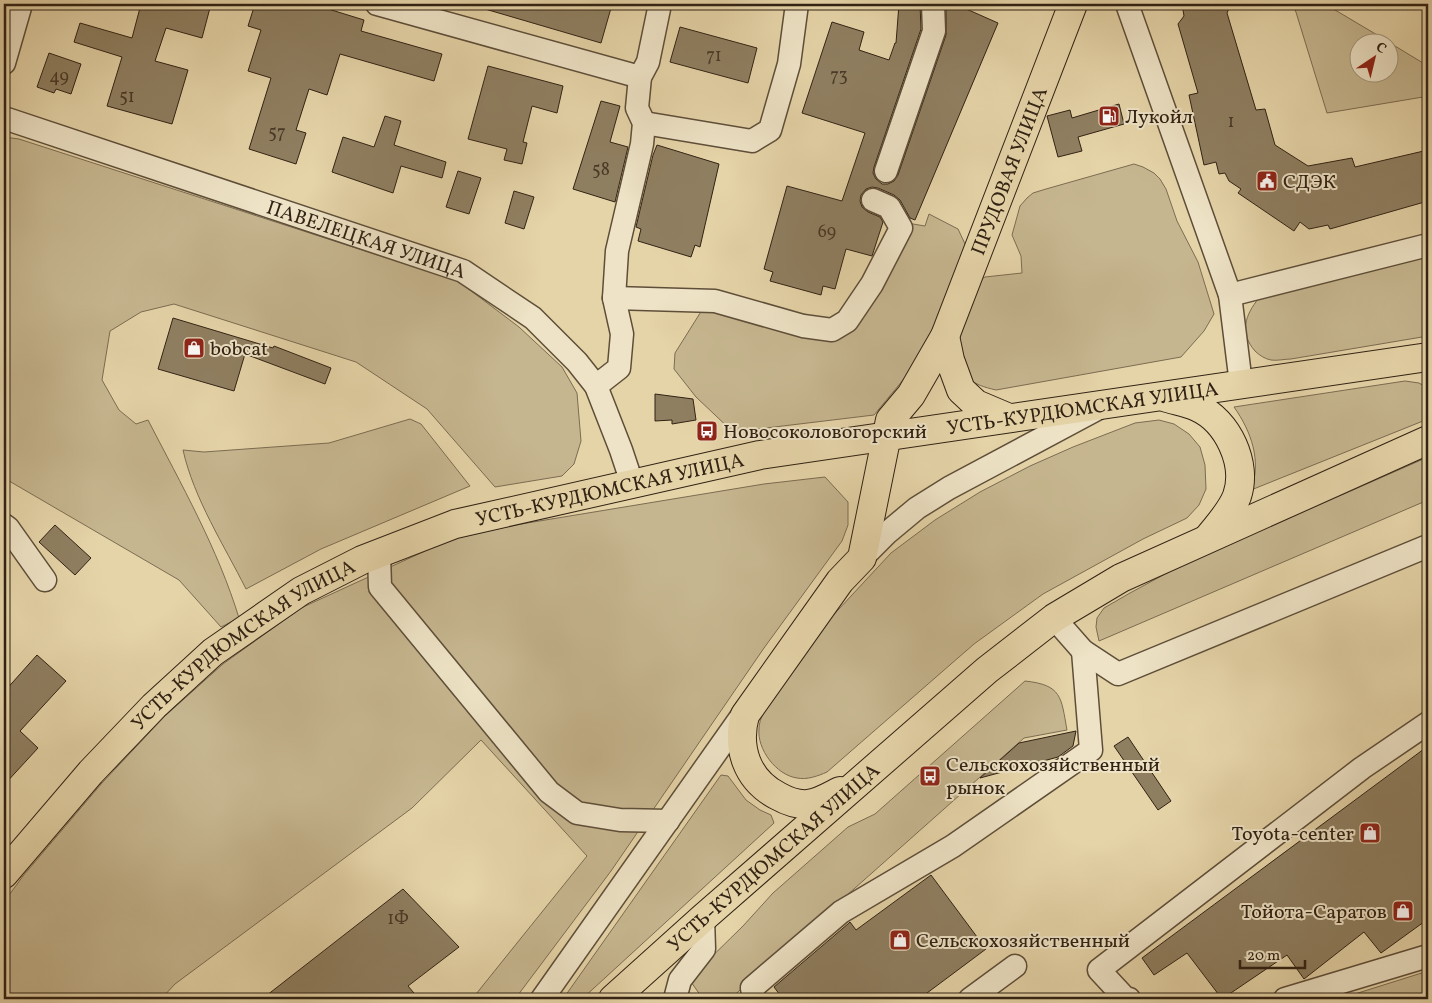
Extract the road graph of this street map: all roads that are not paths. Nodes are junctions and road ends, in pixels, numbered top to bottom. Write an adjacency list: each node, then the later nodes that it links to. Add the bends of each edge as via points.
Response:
1 (21, 4): 8 (street)
2 (376, 4): 9 (street)
3 (660, 4): 9 (street, via 648,62)
4 (797, 4): 11 (street, via 790,64 770,130 752,141)
5 (933, 4): 12 (street, via 934,31)
6 (1073, 4): 17 (main road, ПРУДОВАЯ УЛИЦА)
7 (1127, 4): 15 (street)
8 (4, 63)
9 (640, 77): 11 (street, via 637,108)
10 (4, 118): 20 (street, ПАВЕЛЕЦКАЯ УЛИЦА, via 463,271 533,318)
11 (644, 123): 16 (street, via 617,251)
12 (886, 171)
13 (873, 200): 16 (street, via 889,207 901,228 872,284 847,321 832,330 803,326 715,301)
14 (1428, 245): 15 (street)
15 (1230, 295): 19 (street)
16 (614, 298): 20 (street, via 622,334 618,368)
17 (944, 336): 23 (main road, via 961,390 976,404); 24 (main road, ПРУДОВАЯ УЛИЦА, via 911,394 890,420)
18 (1428, 357): 19 (main road, УСТЬ-КУРДЮМСКАЯ УЛИЦА)
19 (1241, 384): 21 (main road, УСТЬ-КУРДЮМСКАЯ УЛИЦА)
20 (596, 386): 26 (street, ПАВЕЛЕЦКАЯ УЛИЦА)
21 (1160, 396): 22 (main road, УСТЬ-КУРДЮМСКАЯ УЛИЦА); 28 (main road, via 1204,411 1219,424 1236,454 1239,478 1236,497)
22 (1107, 404): 23 (main road, УСТЬ-КУРДЮМСКАЯ УЛИЦА); 31 (street, via 917,508)
23 (1009, 418): 24 (main road, УСТЬ-КУРДЮМСКАЯ УЛИЦА)
24 (886, 438): 26 (main road, УСТЬ-КУРДЮМСКАЯ УЛИЦА, via 760,455); 31 (main road, ПРУДОВАЯ УЛИЦА)
25 (1428, 440): 28 (main road, УСТЬ-КУРДЮМСКАЯ УЛИЦА)
26 (632, 483): 30 (main road, УСТЬ-КУРДЮМСКАЯ УЛИЦА, via 455,524)
27 (4, 525): 32 (street)
28 (1206, 541): 33 (main road, УСТЬ-КУРДЮМСКАЯ УЛИЦА, via 1121,578)
29 (1428, 546): 34 (street, via 1118,674)
30 (379, 554): 38 (street, via 380,587 549,792 577,813 620,820); 39 (main road, УСТЬ-КУРДЮМСКАЯ УЛИЦА, via 301,591 213,652 154,706 90,772)
31 (862, 558): 35 (main road, via 840,581)
32 (44, 580)
33 (1054, 618): 34 (street); 37 (main road, УСТЬ-КУРДЮМСКАЯ УЛИЦА, via 987,670)
34 (1083, 651): 46 (street, via 1091,750 953,846 841,912 752,988)
35 (748, 708): 37 (main road, via 742,723 743,752 752,774 769,792 789,801 808,804); 38 (street)
36 (1428, 722): 48 (street, via 1362,768 1099,970)
37 (860, 782): 40 (main road, УСТЬ-КУРДЮМСКАЯ УЛИЦА)
38 (668, 821): 43 (street)
39 (4, 874)
40 (703, 918): 44 (main road, УСТЬ-КУРДЮМСКАЯ УЛИЦА); 45 (street, via 704,948 680,980)
41 (1428, 956): 49 (street)
42 (1015, 966): 47 (street)
43 (542, 999)
44 (613, 999)
45 (675, 999)
46 (754, 999)
47 (970, 999)
48 (1129, 999)
49 (1285, 999)

